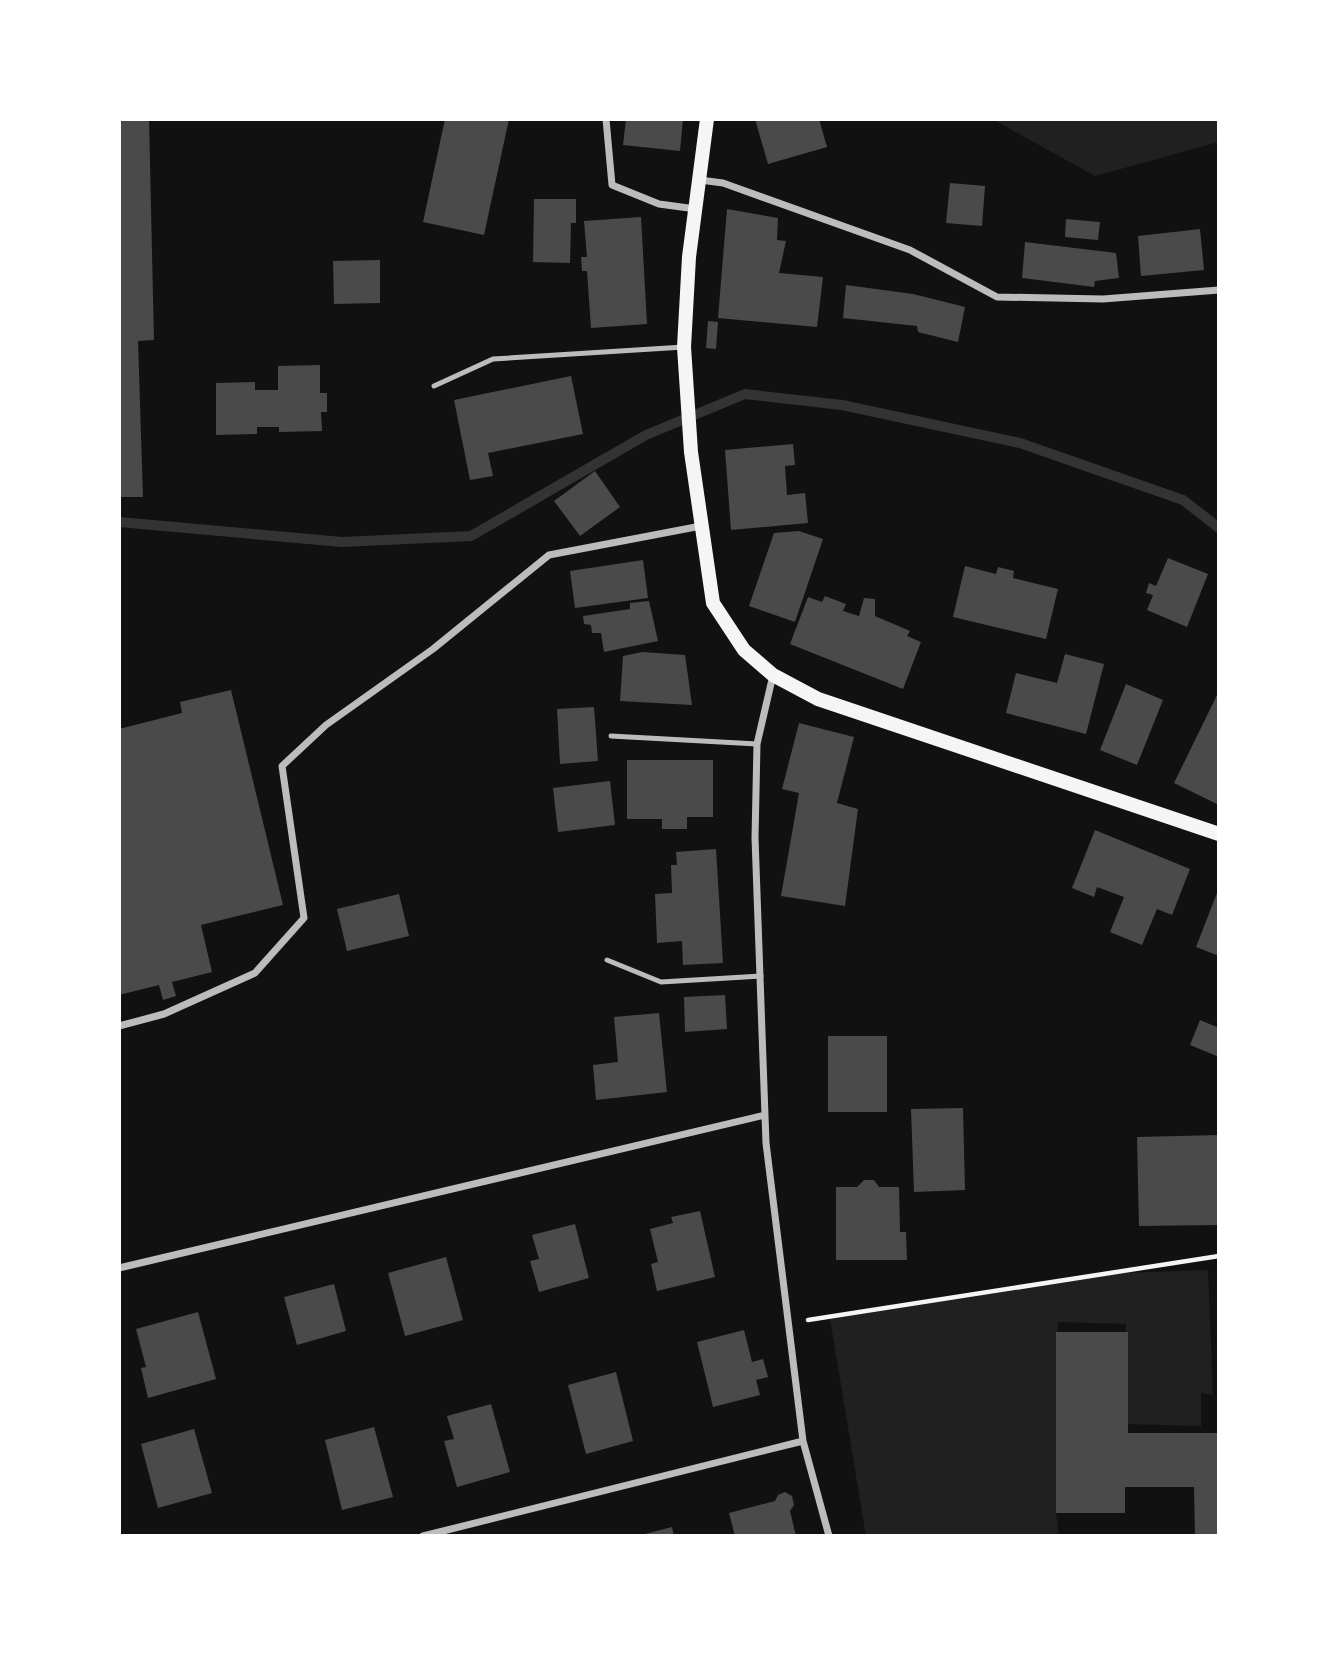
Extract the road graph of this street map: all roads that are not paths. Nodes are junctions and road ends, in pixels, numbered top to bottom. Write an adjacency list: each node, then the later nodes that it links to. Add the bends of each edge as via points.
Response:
1 (606, 119): 4 (street, via 612,185 659,204)
2 (707, 119): 3 (main road)
3 (700, 180): 4 (main road); 5 (street, via 723,183 910,250 997,297 1103,299)
4 (696, 209): 6 (main road)
5 (1219, 289)
6 (684, 346): 7 (lane, via 493,359); 8 (main road)
7 (434, 386)
8 (701, 526): 9 (main road, via 713,603 744,650); 15 (street, via 549,555 433,649 326,725 282,766 304,918 255,973 164,1014)
9 (773, 675): 11 (street); 12 (main road, via 818,699)
10 (611, 736): 11 (lane)
11 (757, 744): 14 (street, via 755,851)
12 (1219, 834)
13 (607, 960): 14 (lane, via 661,982)
14 (762, 976): 16 (street)
15 (119, 1026)
16 (765, 1115): 17 (street); 18 (street)
17 (119, 1268)
18 (803, 1441): 19 (street); 20 (street)
19 (423, 1536)
20 (829, 1536)

